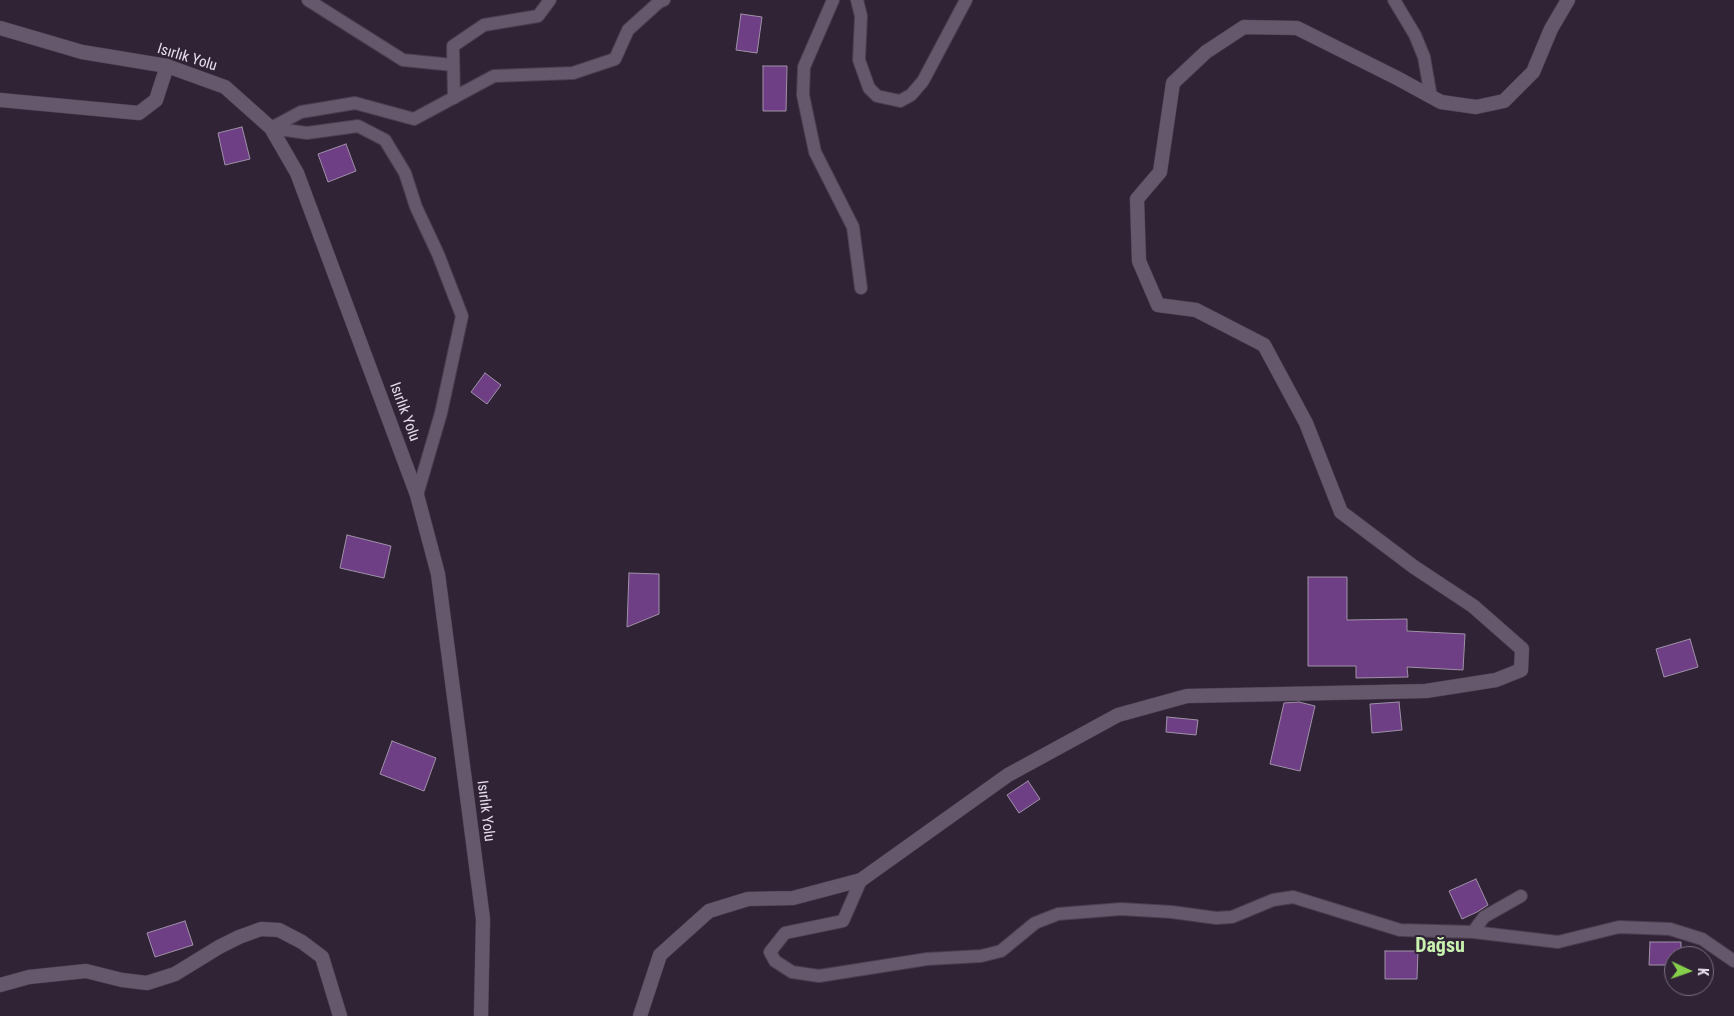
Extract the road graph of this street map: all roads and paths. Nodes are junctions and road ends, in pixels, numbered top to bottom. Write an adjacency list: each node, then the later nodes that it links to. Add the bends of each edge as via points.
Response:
1 (308, 0): 10 (street, via 403,60)
2 (550, 0): 10 (street, via 538,16 484,26 454,46)
3 (664, 0): 13 (street, via 628,30 614,59 573,73 494,76)
4 (833, 0): 16 (street, via 804,67 803,95 815,152 853,228)
5 (857, 0): 6 (street, via 861,16 859,60 869,88 877,96 900,101 923,82)
6 (966, 0)
7 (1394, 0): 12 (street, via 1424,57)
8 (1568, 0): 12 (street, via 1551,29 1533,72 1504,101 1476,107 1441,102)
9 (0, 28): 11 (street, Isırlık Yolu, via 82,52)
10 (453, 64): 13 (street)
11 (167, 66): 14 (street, via 156,100 139,113); 15 (street, Isırlık Yolu, via 225,86)
12 (1431, 97): 18 (street, via 1297,28 1244,27 1206,52 1173,83 1160,172 1137,199 1139,261 1158,305 1196,310 1264,345 1306,423 1341,512 1473,606 1522,649 1521,670 1496,680 1426,691 1186,696 1118,715 1008,774)
13 (454, 98): 15 (street, via 414,119 354,103 301,112)
14 (0, 100)
15 (271, 128): 17 (street, Isırlık Yolu, via 297,173); 17 (street, via 307,133 358,126 384,140 405,173 416,207 438,254 462,316 441,413)
16 (862, 288)
17 (417, 495): 24 (street, Isırlık Yolu, via 438,574 483,919)
18 (861, 880): 20 (street, via 843,921 785,933 770,952 775,961 792,972 819,976 927,959 981,956 1001,951 1035,924 1058,914 1121,909 1232,917 1273,900 1293,897 1400,930); 25 (street, via 793,898 748,899 709,911 660,955)
19 (1520, 896): 20 (street, via 1484,917)
20 (1473, 932): 21 (street, via 1558,942 1620,927 1670,929 1702,939)
21 (1734, 961)
22 (0, 985): 23 (street, via 58,972 86,971 147,983 174,974 239,937 261,929 279,930 322,957)
23 (340, 1016)
24 (481, 1016)
25 (640, 1016)

